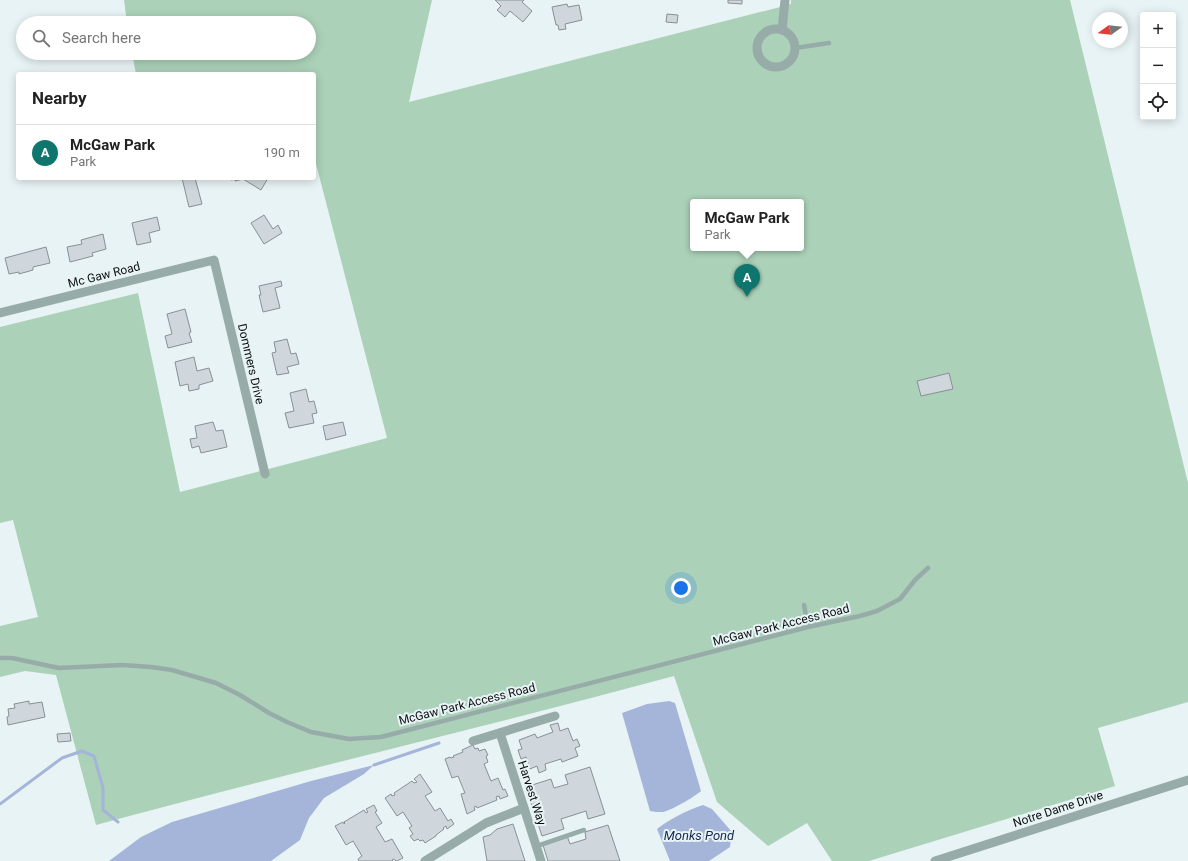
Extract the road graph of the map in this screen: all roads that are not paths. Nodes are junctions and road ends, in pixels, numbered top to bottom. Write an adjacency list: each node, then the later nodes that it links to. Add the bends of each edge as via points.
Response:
1 (785, 0): 2 (street)
2 (782, 30): 4 (street, via 792,37); 4 (street, via 769,31 760,39 760,58 770,66 783,66 792,59)
3 (828, 43): 4 (lane)
4 (795, 48)
5 (214, 260): 6 (street, Mc Gaw Road); 7 (street, Dommers Drive)
6 (0, 313)
7 (265, 474)
8 (928, 568): 10 (lane, McGaw Park Access Road, via 900,599 882,608 860,616)
9 (804, 605): 10 (lane)
10 (808, 627): 11 (lane, McGaw Park Access Road, via 381,736 349,739 311,732 293,725 216,683 172,670 122,665 59,668 12,658)
11 (0, 658)
12 (555, 716): 13 (street)
13 (500, 733): 14 (street); 16 (street, Harvest Way)
14 (473, 741)
15 (1188, 780): 21 (street, Notre Dame Drive)
16 (524, 808): 18 (street, Harvest Way); 19 (street, via 486,823)
17 (584, 830): 18 (lane)
18 (537, 846): 20 (street, Harvest Way)
19 (425, 861)
20 (541, 861)
21 (934, 861)

